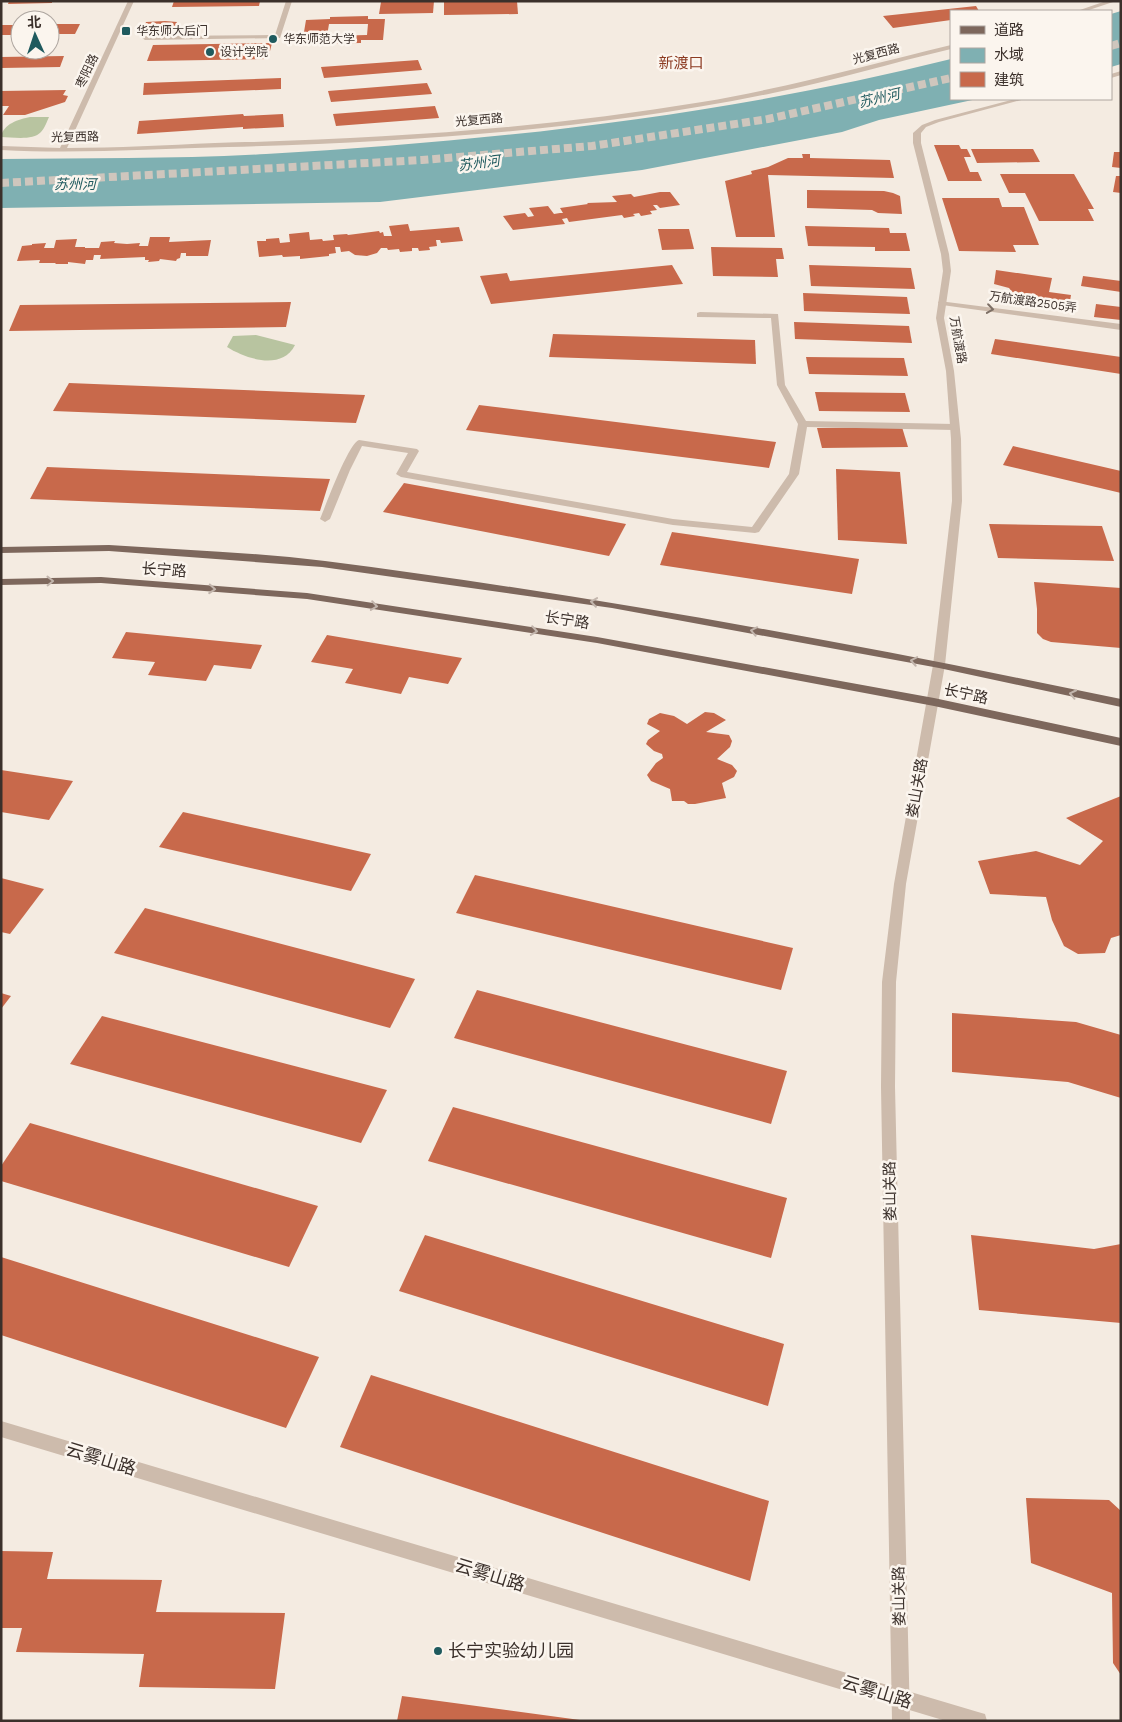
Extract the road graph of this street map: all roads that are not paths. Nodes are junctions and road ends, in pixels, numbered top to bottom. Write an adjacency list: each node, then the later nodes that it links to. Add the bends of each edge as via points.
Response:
1 (131, 1): 9 (street, 枣阳路)
2 (289, 1): 5 (street, via 278,36)
3 (1113, 1): 4 (street)
4 (1083, 10)
5 (146, 38)
6 (950, 47): 9 (street, 光复西路, via 714,102 582,120 329,143)
7 (1018, 100): 10 (street, 万航渡路, via 937,121 917,133 945,254 947,271)
8 (1, 148): 9 (street, 光复西路)
9 (63, 149)
10 (942, 303): 12 (street, 万航渡路2505弄, one-way to 12); 14 (street, 万航渡路, via 940,318 950,371)
11 (700, 315): 13 (street, via 775,316 781,385)
12 (1121, 327)
13 (803, 424): 14 (street); 15 (street, via 794,474 755,530 673,522 401,474 414,451 359,443 344,470)
14 (954, 427): 18 (street, 万航渡路, via 956,501)
15 (325, 519)
16 (1, 550): 18 (main road, 长宁路, one-way to 16, via 612,605 322,564 109,548)
17 (1, 582): 19 (main road, 长宁路, one-way to 19, via 101,580 307,596 597,640)
18 (939, 666): 19 (street, 娄山关路); 20 (main road, 长宁路, one-way to 18)
19 (934, 702): 21 (main road, 长宁路); 23 (street, 娄山关路, via 900,884 889,982 888,1086)
20 (1121, 703)
21 (1121, 742)
22 (1, 1429): 23 (street, 云雾山路)
23 (901, 1699): 24 (street, 娄山关路); 25 (street, 云雾山路)
24 (902, 1721)
25 (978, 1721)

